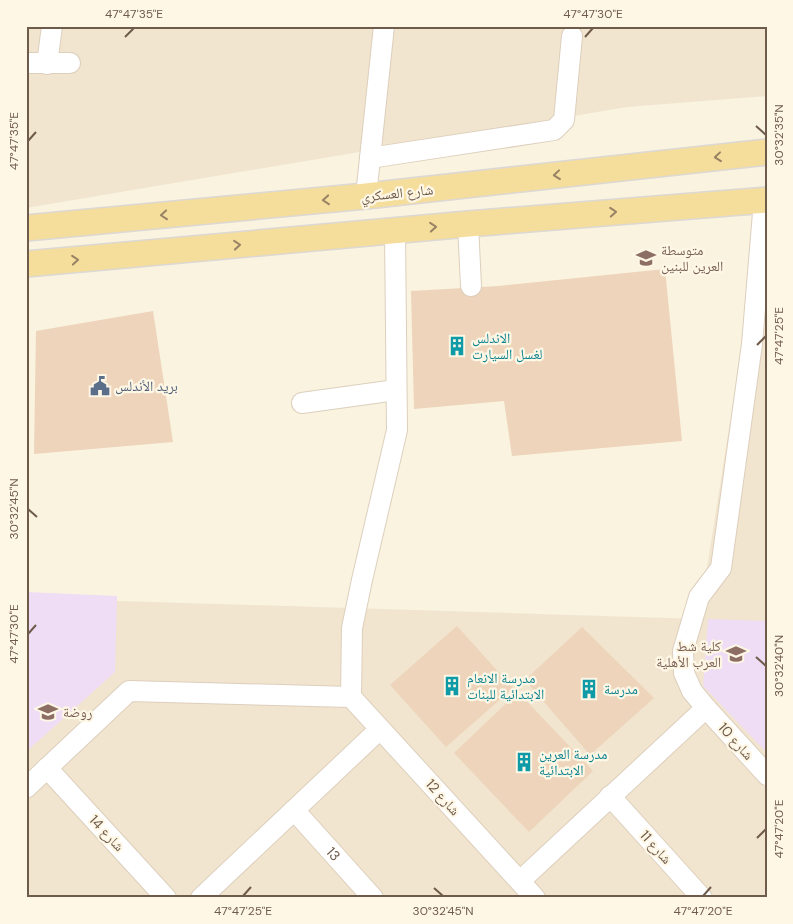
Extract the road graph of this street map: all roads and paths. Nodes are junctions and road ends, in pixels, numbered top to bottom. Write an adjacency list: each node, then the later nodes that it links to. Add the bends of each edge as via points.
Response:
1 (52, 26): 6 (street)
2 (384, 26): 8 (street)
3 (572, 36): 8 (street, via 564,120 554,130)
4 (26, 63): 6 (street)
5 (70, 63): 6 (street)
6 (47, 64)
7 (767, 152): 9 (main road, شارع العسكري, one-way to 9)
8 (370, 158): 9 (street)
9 (366, 196): 12 (main road, شارع العسكري, one-way to 12)
10 (765, 201): 11 (main road, one-way to 10); 16 (street, شارع 10)
11 (468, 224): 13 (main road, one-way to 11); 15 (street)
12 (26, 228)
13 (395, 230): 14 (main road, one-way to 13); 17 (street)
14 (26, 264)
15 (471, 286)
16 (759, 345): 20 (street, شارع 10, via 721,568 699,597 683,651 684,674 692,691)
17 (396, 390): 18 (street); 19 (street, via 397,430 352,628)
18 (302, 403)
19 (351, 697): 21 (street, شارع 12); 22 (street, via 129,691)
20 (706, 708): 23 (street, شارع 10); 25 (street)
21 (380, 729): 26 (street); 27 (street, شارع 12)
22 (47, 768): 24 (street); 28 (street, شارع 14)
23 (767, 775)
24 (26, 788)
25 (610, 796): 27 (street); 32 (street, شارع 11)
26 (294, 810): 29 (street); 30 (street, 13)
27 (520, 881): 31 (street, شارع 12)
28 (166, 898)
29 (201, 898)
30 (373, 898)
31 (535, 898)
32 (702, 898)

